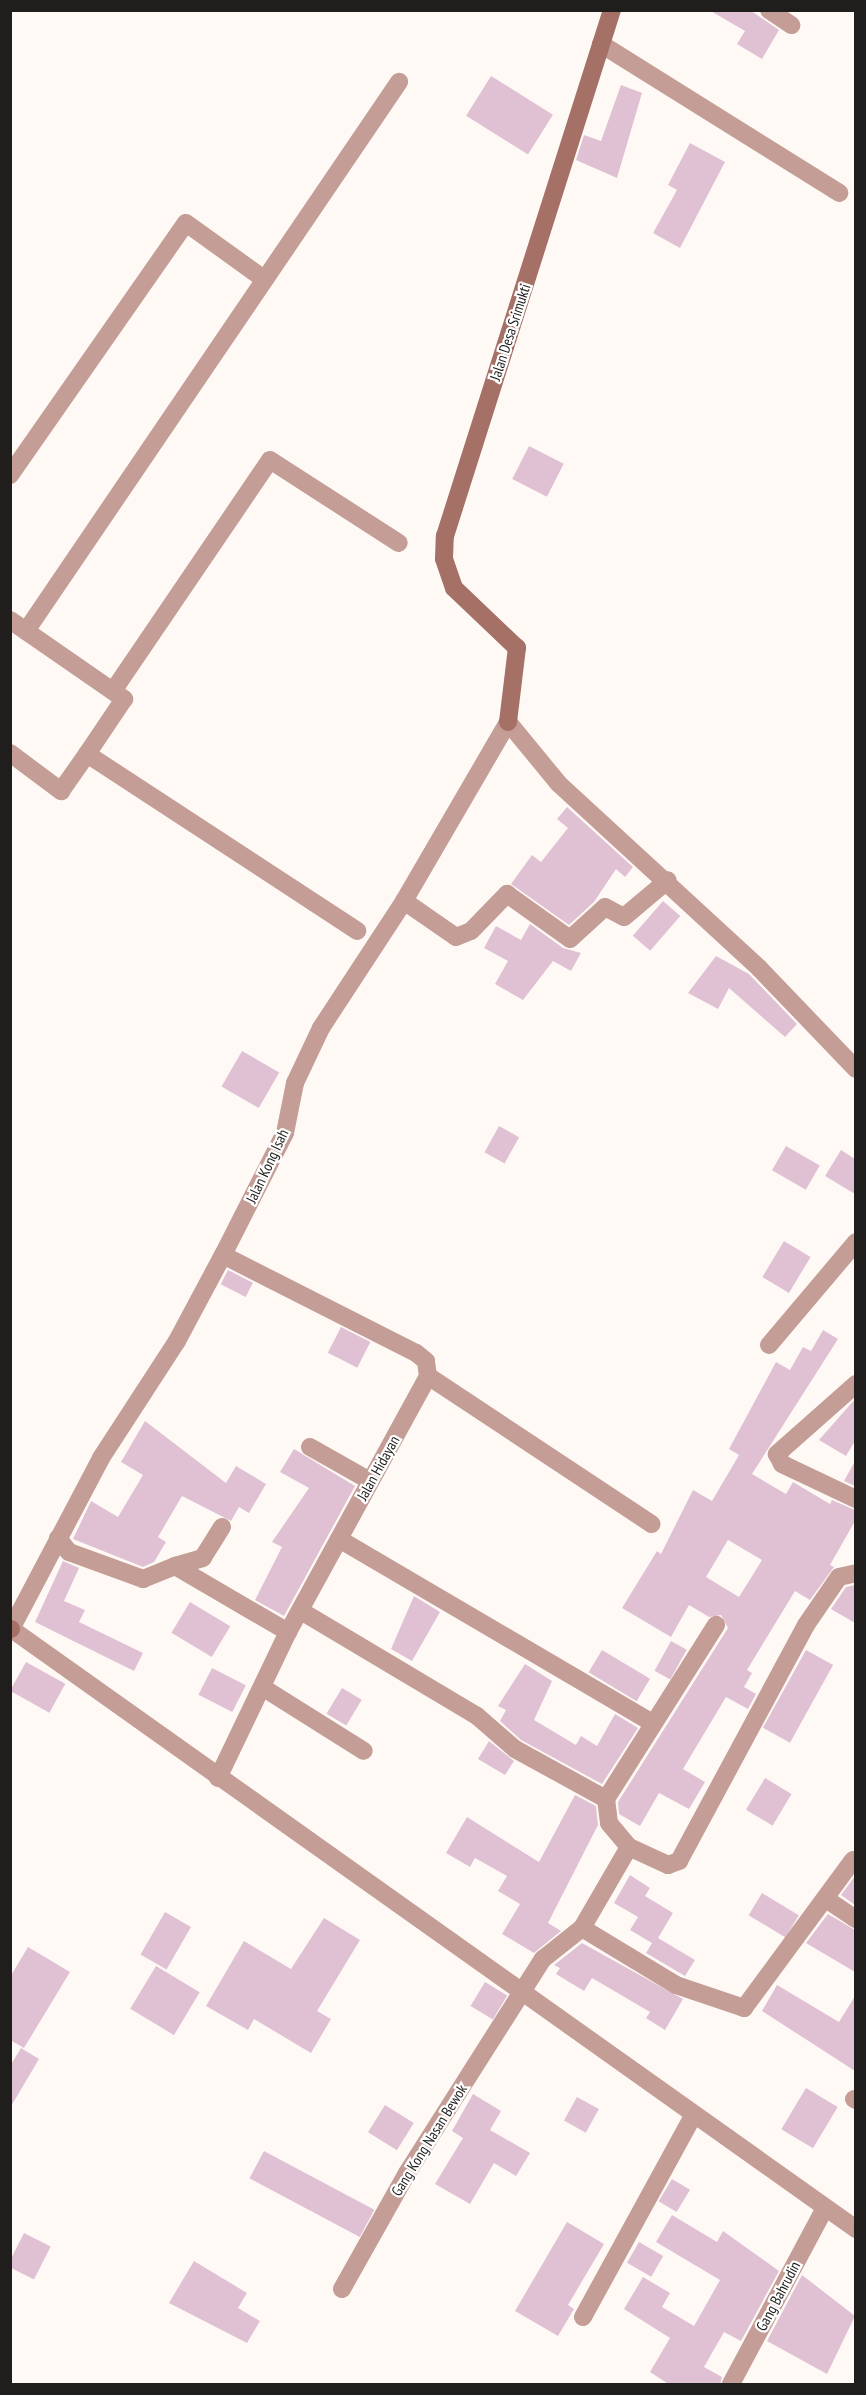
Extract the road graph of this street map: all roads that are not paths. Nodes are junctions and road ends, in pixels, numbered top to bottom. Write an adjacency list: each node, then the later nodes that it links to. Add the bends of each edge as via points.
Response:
1 (612, 10): 4 (street, Jalan Desa Srimukti)
2 (769, 10): 3 (street)
3 (791, 25)
4 (601, 44): 6 (street); 12 (street, Jalan Desa Srimukti, via 444,536 444,560 454,588)
5 (399, 82): 7 (street)
6 (839, 193)
7 (264, 279): 8 (street, via 186,223); 11 (street)
8 (10, 475)
9 (399, 543): 13 (street, via 270,460)
10 (10, 620): 11 (street)
11 (26, 631): 13 (street)
12 (505, 633): 14 (street, Jalan Kong Isah, via 518,658)
13 (113, 691): 16 (street, via 124,699)
14 (508, 722): 17 (street, via 559,784); 18 (street, Jalan Kong Isah)
15 (10, 753): 16 (street, via 61,791)
16 (87, 754): 19 (street)
17 (668, 880): 18 (street, via 624,917 605,908 570,939 507,894 471,931 456,937); 20 (street)
18 (404, 901): 22 (street, Jalan Kong Isah, via 321,1028 295,1083 285,1133)
19 (357, 932)
20 (855, 1069)
21 (855, 1242): 23 (street)
22 (223, 1255): 24 (street, via 416,1353 426,1361); 31 (street, Jalan Kong Isah)
23 (769, 1345)
24 (428, 1376): 27 (street, Jalan Hidayan); 29 (street)
25 (855, 1384): 28 (street, via 777,1454 782,1464)
26 (310, 1447): 27 (street)
27 (370, 1481): 32 (street, Jalan Hidayan)
28 (855, 1499)
29 (652, 1524)
30 (222, 1527): 33 (street, via 203,1558)
31 (58, 1538): 33 (street, via 69,1552 143,1579); 37 (street, Jalan Kong Isah)
32 (339, 1539): 35 (street, Jalan Hidayan); 40 (street)
33 (175, 1566): 38 (street)
34 (855, 1573): 44 (street, via 839,1577 806,1625 679,1861 668,1865)
35 (301, 1611): 38 (street, Jalan Hidayan); 43 (street, via 477,1716 515,1749)
36 (716, 1624): 40 (street)
37 (11, 1629): 42 (street)
38 (288, 1632): 39 (street, Jalan Hidayan)
39 (262, 1688): 41 (street); 42 (street, Jalan Hidayan)
40 (652, 1722): 43 (street)
41 (364, 1751)
42 (218, 1778): 49 (street)
43 (606, 1799): 44 (street, via 609,1823)
44 (629, 1847): 48 (street)
45 (853, 1860): 46 (street)
46 (826, 1899): 47 (street); 48 (street, via 744,2008 676,1985)
47 (855, 1919)
48 (582, 1928): 49 (street, Gang Kong Nasan Bewok, via 543,1959)
49 (521, 1994): 50 (street); 53 (street, Gang Kong Nasan Bewok, via 406,2173)
50 (693, 2116): 51 (street); 54 (street)
51 (825, 2208): 52 (street); 55 (street, Gang Bahrudin)
52 (855, 2229)
53 (342, 2289)
54 (583, 2318)
55 (731, 2385)

